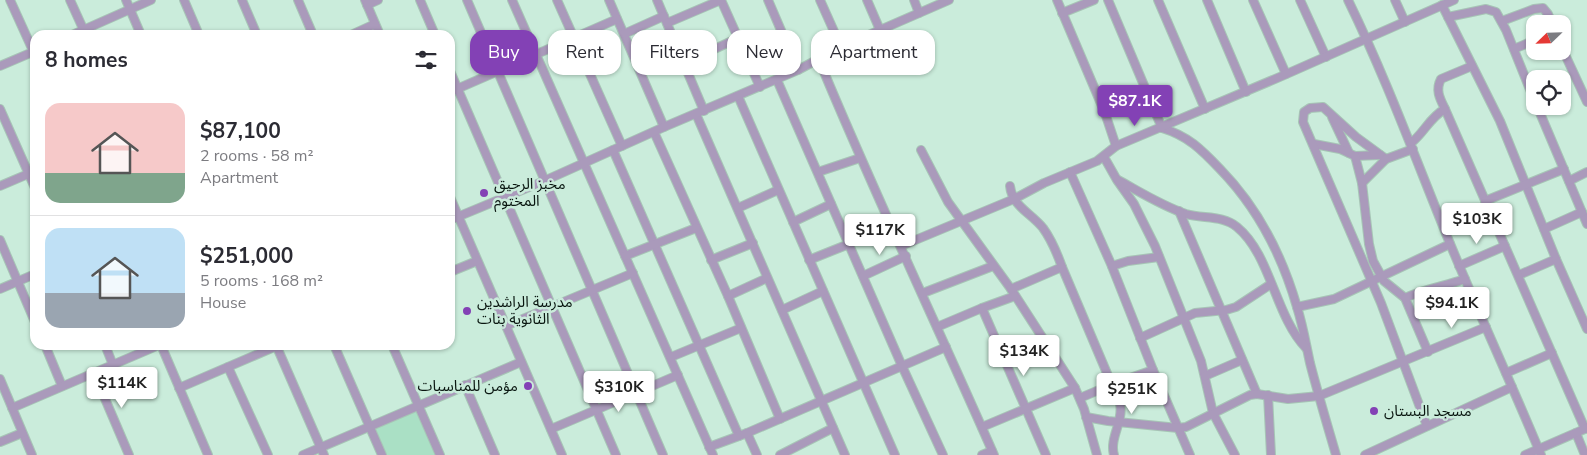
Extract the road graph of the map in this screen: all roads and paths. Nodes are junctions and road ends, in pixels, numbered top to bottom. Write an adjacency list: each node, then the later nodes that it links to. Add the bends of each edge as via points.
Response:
1 (10, 0): 63 (street)
2 (70, 0): 43 (street)
3 (126, 0): 33 (street)
4 (151, 0): 33 (street)
5 (184, 0): 46 (street)
6 (242, 0): 47 (street)
7 (298, 0): 48 (street)
8 (378, 0): 30 (street)
9 (420, 0): 51 (street)
10 (467, 0): 52 (street)
11 (512, 0): 53 (street)
12 (557, 0): 54 (street)
13 (608, 0): 39 (street)
14 (657, 0): 38 (street)
15 (721, 0): 38 (street); 57 (street)
16 (768, 0): 58 (street)
17 (820, 0): 59 (street)
18 (867, 0): 60 (street)
19 (914, 0): 34 (street)
20 (949, 0): 34 (street)
21 (1057, 0): 35 (street)
22 (1094, 0): 35 (street)
23 (1108, 0): 96 (street)
24 (1159, 0): 88 (street)
25 (1217, 0): 31 (street)
26 (1253, 0): 72 (street)
27 (1300, 0): 67 (street)
28 (1348, 0): 62 (street)
29 (1396, 0): 41 (street)
30 (366, 2): 42 (street)
31 (1208, 2): 85 (street)
32 (1448, 2): 37 (street); 41 (street)
33 (130, 9): 44 (street); 45 (street)
34 (920, 13): 60 (street)
35 (1062, 13): 100 (street)
36 (1548, 15): 40 (street, via 1543,8 1534,9)
37 (1448, 17): 40 (street, via 1486,9 1496,12); 71 (street)
38 (666, 19): 56 (street); 61 (street)
39 (617, 20): 55 (street); 61 (street)
40 (1502, 21): 65 (street)
41 (1405, 22): 62 (street)
42 (375, 24): 49 (street); 50 (street)
43 (83, 30)
44 (90, 30)
45 (139, 30)
46 (197, 30)
47 (255, 30)
48 (311, 30)
49 (362, 30)
50 (378, 30)
51 (432, 30)
52 (480, 30)
53 (525, 30)
54 (569, 30)
55 (594, 30)
56 (671, 30)
57 (734, 30)
58 (781, 30)
59 (833, 30)
60 (880, 30)
61 (624, 34): 95 (street)
62 (1367, 38): 67 (street); 101 (street)
63 (30, 43)
64 (1526, 44): 65 (street)
65 (1514, 49): 80 (street)
66 (30, 54): 70 (street)
67 (1326, 57): 72 (street)
68 (1568, 60): 87 (street)
69 (538, 61): 108 (street)
70 (0, 66)
71 (1472, 66): 89 (street, via 1441,79 1438,95); 119 (street, via 1500,121)
72 (1286, 74): 85 (street)
73 (489, 75): 83 (street)
74 (500, 75): 116 (street)
75 (589, 75): 99 (street)
76 (690, 75): 91 (street)
77 (755, 75): 82 (street)
78 (788, 75): 81 (street)
79 (825, 75): 107 (street)
80 (1526, 79)
81 (777, 80): 82 (street); 111 (street)
82 (760, 87): 86 (street)
83 (455, 90)
84 (455, 92): 123 (street)
85 (1246, 92): 88 (street)
86 (738, 96): 91 (street); 122 (street)
87 (1587, 102)
88 (1205, 109): 96 (street)
89 (1445, 109): 101 (street, via 1438,113); 125 (street)
90 (0, 110): 109 (street)
91 (704, 111): 93 (street)
92 (1330, 113): 98 (street, via 1323,107 1304,112 1303,122); 104 (street); 106 (street)
93 (696, 114): 95 (street); 127 (street)
94 (1541, 115): 110 (street)
95 (664, 127): 97 (street)
96 (1162, 128): 100 (street); 175 (street, via 1195,144 1244,196 1271,240)
97 (654, 132): 99 (street); 136 (street)
98 (1314, 144): 104 (street); 165 (street)
99 (622, 146): 102 (street)
100 (1116, 146): 105 (street)
101 (1412, 146): 106 (street); 142 (street)
102 (613, 150): 108 (street); 140 (street)
103 (921, 150): 133 (street)
104 (1352, 154): 106 (street); 118 (street)
105 (1104, 157): 112 (street); 115 (street)
106 (1383, 157): 118 (street)
107 (860, 158): 111 (street); 143 (street)
108 (583, 164): 116 (street); 145 (street)
109 (30, 168)
110 (1564, 169): 117 (street); 119 (street)
111 (818, 172): 126 (street)
112 (1070, 172): 124 (street); 153 (street)
113 (1587, 172): 117 (street)
114 (30, 173): 120 (street)
115 (1117, 180): 129 (street); 147 (street, via 1138,211)
116 (544, 181): 123 (street); 169 (street)
117 (1569, 181): 130 (street)
118 (1362, 183): 161 (street, via 1369,244)
119 (1525, 185): 125 (street); 137 (street)
120 (0, 186)
121 (1010, 186): 124 (street)
122 (778, 190): 127 (street); 134 (street)
123 (503, 198): 131 (street); 176 (street)
124 (1014, 199): 133 (street); 155 (street, via 1043,229)
125 (1485, 201): 144 (street)
126 (831, 204): 134 (street); 141 (street)
127 (738, 208): 139 (street)
128 (455, 209): 131 (street)
129 (1179, 211): 166 (street, via 1226,220 1237,227 1254,249); 180 (street)
130 (1582, 212): 135 (street); 137 (street)
131 (458, 216): 132 (street); 151 (street)
132 (455, 218)
133 (961, 221): 143 (street); 152 (street)
134 (793, 222): 150 (street)
135 (1587, 224)
136 (696, 228): 140 (street); 149 (street)
137 (1544, 229): 148 (street)
138 (0, 240): 164 (street)
139 (753, 243): 149 (street); 162 (street)
140 (654, 244): 145 (street); 188 (street)
141 (849, 244): 150 (street); 160 (street)
142 (1450, 244): 154 (street); 161 (street)
143 (901, 246): 146 (street)
144 (1505, 246): 154 (street); 158 (street)
145 (625, 256): 157 (street)
146 (906, 256): 160 (street); 171 (street)
147 (1159, 256): 153 (street); 181 (street)
148 (1556, 259): 158 (street); 186 (street)
149 (711, 260): 172 (street)
150 (809, 260): 170 (street)
151 (477, 261): 156 (street); 182 (street)
152 (993, 266): 168 (street); 171 (street)
153 (1112, 266): 187 (street)
154 (1459, 266): 163 (street)
155 (1062, 267): 168 (street); 215 (street)
156 (455, 270)
157 (633, 273): 169 (street); 201 (street)
158 (1519, 275): 200 (street)
159 (30, 276): 164 (street)
160 (863, 276): 206 (street)
161 (1381, 277): 165 (street); 174 (street)
162 (768, 278): 172 (street); 179 (street)
163 (1464, 279): 174 (street); 184 (street)
164 (18, 281): 167 (street); 178 (street)
165 (1372, 282): 175 (street, via 1330,301); 204 (street)
166 (1271, 284): 180 (street, via 1240,305); 190 (street, via 1292,330)
167 (0, 289)
168 (1011, 289): 173 (street)
169 (592, 290): 176 (street); 221 (street)
170 (823, 291): 179 (street); 214 (street)
171 (922, 292): 183 (street)
172 (728, 296): 185 (street)
173 (1016, 296): 177 (street); 220 (street)
174 (1405, 298): 199 (street)
175 (1298, 307): 190 (street)
176 (551, 308): 182 (street); 230 (street)
177 (982, 308): 183 (street); 229 (street)
178 (30, 310)
179 (782, 310): 226 (street)
180 (1221, 310): 181 (street, via 1200,311); 202 (street)
181 (1183, 318): 187 (street); 212 (street)
182 (506, 326): 203 (street)
183 (937, 327): 189 (street)
184 (1486, 327): 199 (street); 210 (street)
185 (741, 328): 188 (street); 233 (street)
186 (1587, 329)
187 (1140, 338): 208 (street)
188 (699, 346): 201 (street); 243 (street)
189 (946, 347): 206 (street); 237 (street)
190 (1306, 348): 224 (street)
191 (47, 350): 217 (street)
192 (106, 350): 205 (street)
193 (148, 350): 205 (street)
194 (162, 350): 219 (street)
195 (266, 350): 207 (street)
196 (279, 350): 246 (street)
197 (336, 350): 236 (street)
198 (394, 350): 227 (street)
199 (1428, 352): 204 (street)
200 (1552, 353): 210 (street); 241 (street)
201 (671, 358): 211 (street)
202 (1242, 360): 212 (street); 222 (street)
203 (521, 362): 216 (street); 240 (street)
204 (1403, 362): 224 (street); 235 (street)
205 (113, 365): 209 (street)
206 (902, 366): 214 (street); 265 (street)
207 (228, 367): 219 (street); 253 (street)
208 (1154, 370): 215 (street); 239 (street)
209 (94, 373): 217 (street); 251 (street)
210 (1506, 373): 218 (street)
211 (678, 375): 221 (street); 247 (street)
212 (1205, 376): 231 (street)
213 (0, 379): 228 (street)
214 (862, 382): 226 (street); 264 (street)
215 (1113, 384): 225 (street); 234 (street, via 1121,408)
216 (465, 385): 227 (street); 257 (street)
217 (62, 386): 228 (street)
218 (1512, 387): 235 (street); 248 (street)
219 (179, 388): 252 (street)
220 (1075, 388): 225 (street); 229 (street)
221 (638, 393): 230 (street); 260 (street)
222 (1257, 394): 223 (street); 231 (street)
223 (1268, 395): 224 (street, via 1288,399); 272 (street)
224 (1319, 396): 273 (street)
225 (1080, 398): 232 (street)
226 (820, 401): 233 (street); 238 (street)
227 (418, 405): 236 (street); 256 (street)
228 (12, 408): 242 (street)
229 (1026, 409): 237 (street); 267 (street)
230 (596, 410): 240 (street); 259 (street)
231 (1213, 413): 239 (street); 271 (street)
232 (1086, 417): 234 (street); 268 (street)
233 (780, 419): 243 (street)
234 (1118, 422): 239 (street); 269 (street)
235 (1427, 426): 274 (street)
236 (370, 427): 246 (street); 255 (street)
237 (982, 427): 249 (street)
238 (833, 428): 262 (street); 263 (street)
239 (1178, 428): 270 (street)
240 (550, 429): 258 (street)
241 (1586, 429): 244 (street)
242 (22, 433): 245 (street); 250 (street)
243 (743, 434): 247 (street); 261 (street)
244 (1576, 434): 248 (street); 276 (street)
245 (0, 442)
246 (323, 451): 254 (street)
247 (711, 451)
248 (1540, 452): 275 (street)
249 (993, 453): 266 (street)
250 (32, 455)
251 (129, 455)
252 (208, 455)
253 (268, 455)
254 (303, 455)
255 (382, 455)
256 (440, 455)
257 (495, 455)
258 (562, 455)
259 (616, 455)
260 (663, 455)
261 (757, 455)
262 (780, 455)
263 (845, 455)
264 (895, 455)
265 (943, 455)
266 (982, 455)
267 (1046, 455)
268 (1097, 455)
269 (1114, 455)
270 (1190, 455)
271 (1235, 455)
272 (1272, 455)
273 (1336, 455)
274 (1365, 455)
275 (1525, 455)
276 (1585, 455)

